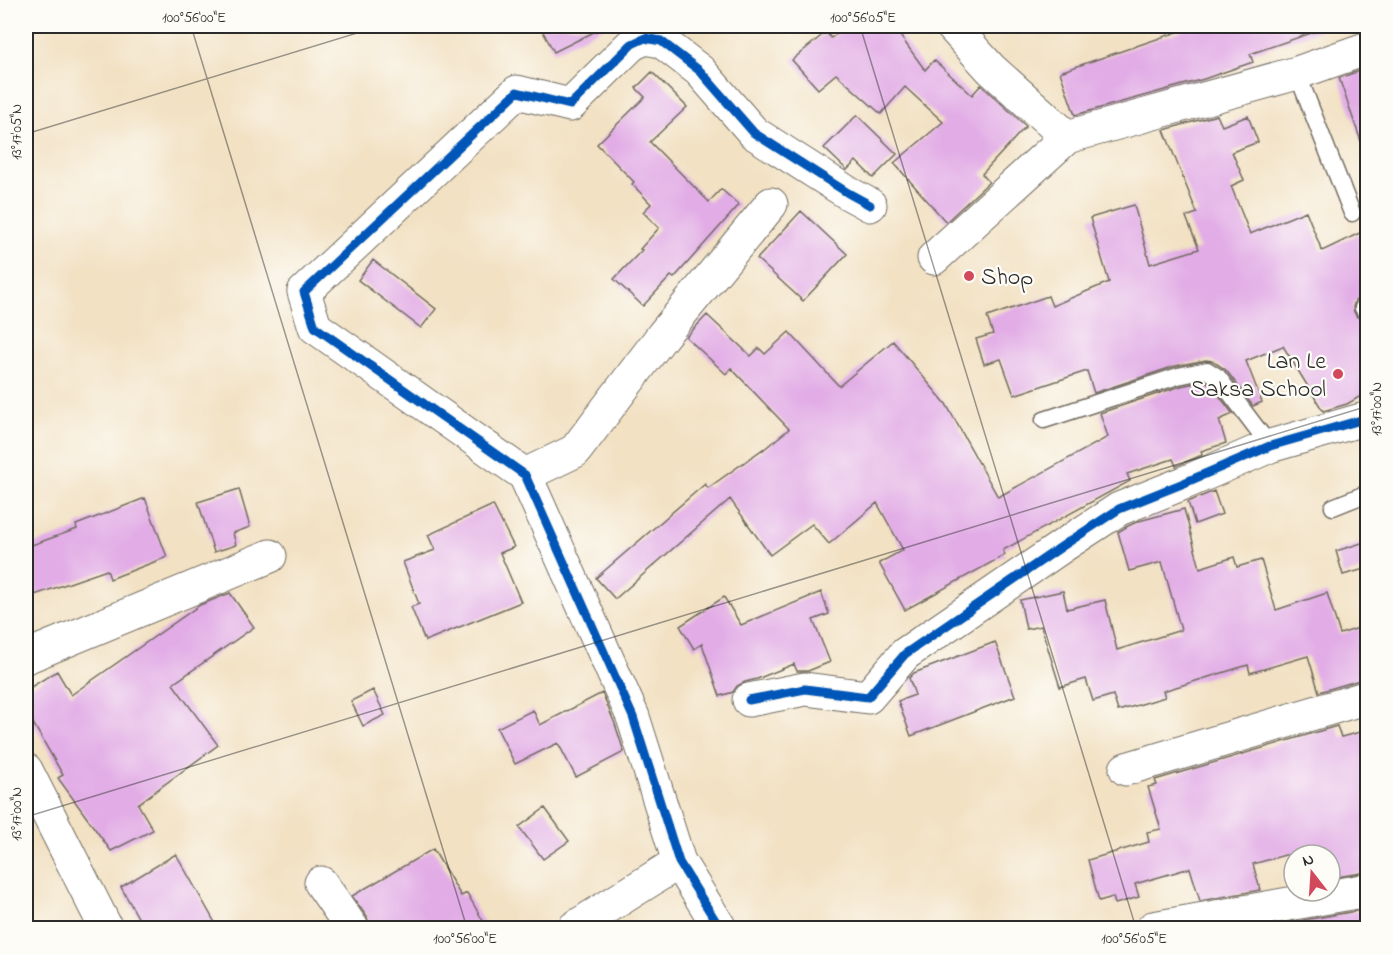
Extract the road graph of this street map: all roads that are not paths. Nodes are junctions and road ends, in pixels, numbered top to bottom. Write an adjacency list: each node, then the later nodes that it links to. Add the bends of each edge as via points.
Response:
1 (952, 26): 4 (street, via 992,69)
2 (1368, 48): 3 (street)
3 (1297, 73): 4 (street); 7 (lane)
4 (1067, 137): 8 (street)
5 (771, 204): 12 (street, via 663,335 575,451)
6 (870, 205): 12 (street, via 754,133 700,71 661,41 645,38 632,44 570,105 517,92 304,292 315,327)
7 (1352, 213)
8 (934, 258)
9 (1368, 418): 11 (street)
10 (1044, 420): 11 (lane, via 1207,370 1218,377)
11 (1269, 446): 18 (street, via 1119,509 905,654 868,696 805,689)
12 (525, 475): 21 (street, via 633,717)
13 (1368, 493): 14 (lane)
14 (1333, 507)
15 (270, 556): 16 (street)
16 (26, 657)
17 (1368, 697): 19 (street)
18 (749, 700)
19 (1126, 769)
20 (28, 782): 24 (street)
21 (679, 862): 26 (street); 27 (street)
22 (321, 884): 25 (street)
23 (1368, 890): 28 (street)
24 (106, 928)
25 (352, 928)
26 (574, 928)
27 (720, 928)
28 (1153, 928)

